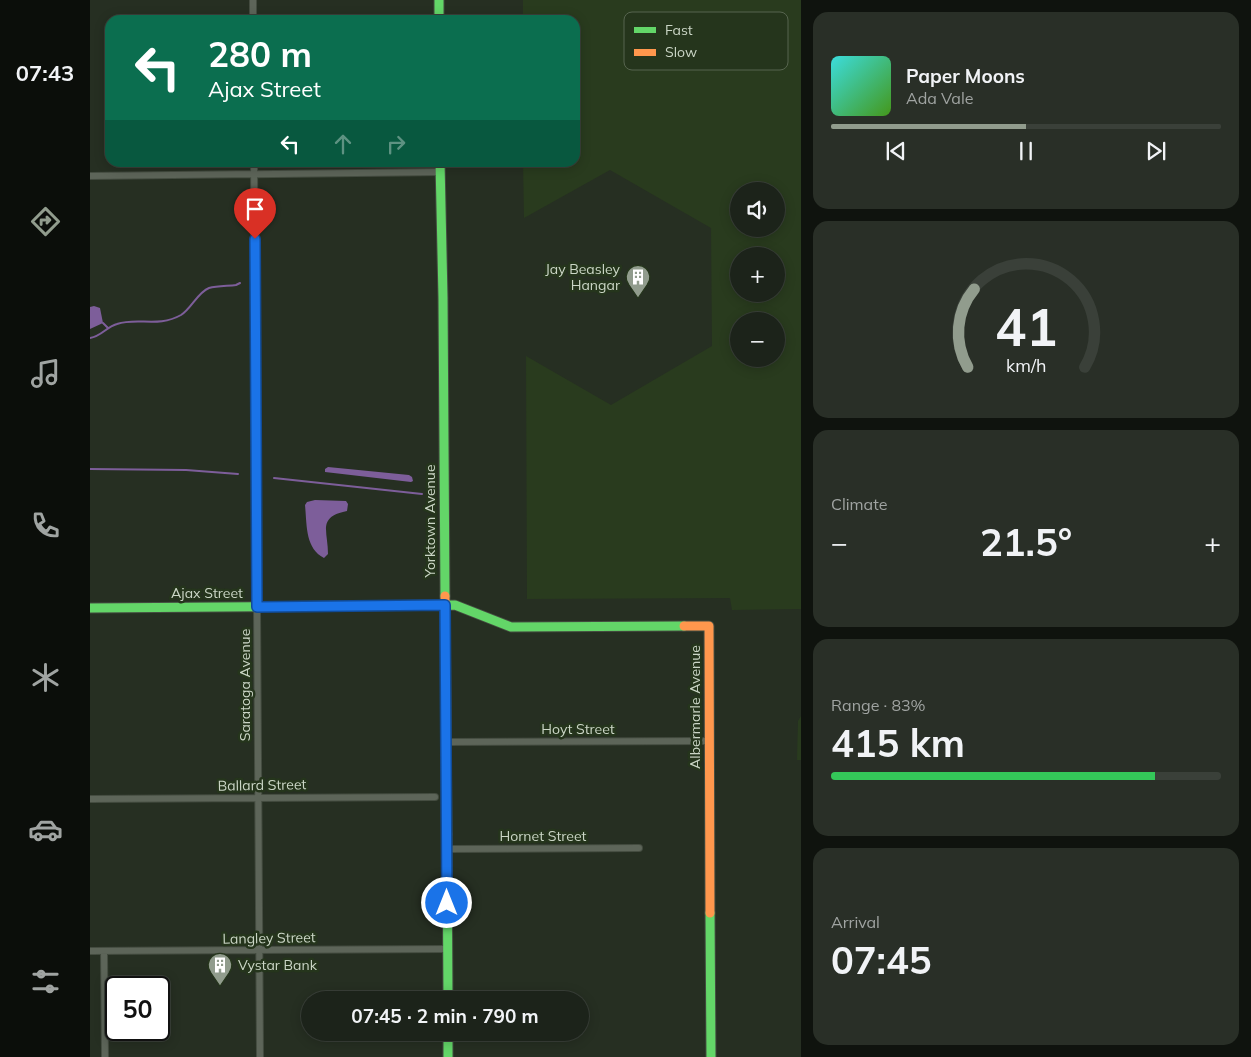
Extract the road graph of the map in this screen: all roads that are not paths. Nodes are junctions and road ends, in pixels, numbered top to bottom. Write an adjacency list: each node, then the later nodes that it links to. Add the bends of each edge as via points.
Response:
1 (253, 0): 3 (street)
2 (439, 0): 4 (street)
3 (253, 15)
4 (439, 15)
5 (254, 167): 7 (street, Saratoga Avenue)
6 (440, 167): 7 (street); 9 (street, Yorktown Avenue)
7 (254, 174): 8 (street); 10 (street, Saratoga Avenue)
8 (90, 176)
9 (445, 605): 10 (street, Ajax Street); 12 (street, Albermarle Avenue, via 471,609 492,621 511,626 709,626); 13 (street, Yorktown Avenue)
10 (257, 607): 11 (street, Ajax Street); 15 (street, Saratoga Avenue)
11 (90, 608)
12 (709, 741): 13 (street, Hoyt Street); 28 (street, Albermarle Avenue)
13 (446, 742): 18 (street, Yorktown Avenue)
14 (435, 797): 15 (street, Ballard Street)
15 (258, 798): 16 (street, Ballard Street); 20 (street, Saratoga Avenue)
16 (90, 799)
17 (639, 848): 18 (street, Hornet Street)
18 (447, 849): 19 (street, Yorktown Avenue)
19 (448, 949): 20 (street, Langley Street); 23 (street, Yorktown Avenue)
20 (259, 951): 22 (street, Langley Street); 26 (street, Saratoga Avenue)
21 (90, 952): 22 (street, Langley Street)
22 (104, 952): 25 (street)
23 (448, 991)
24 (448, 1041): 27 (street)
25 (104, 1057)
26 (260, 1057)
27 (448, 1057)
28 (711, 1057)

